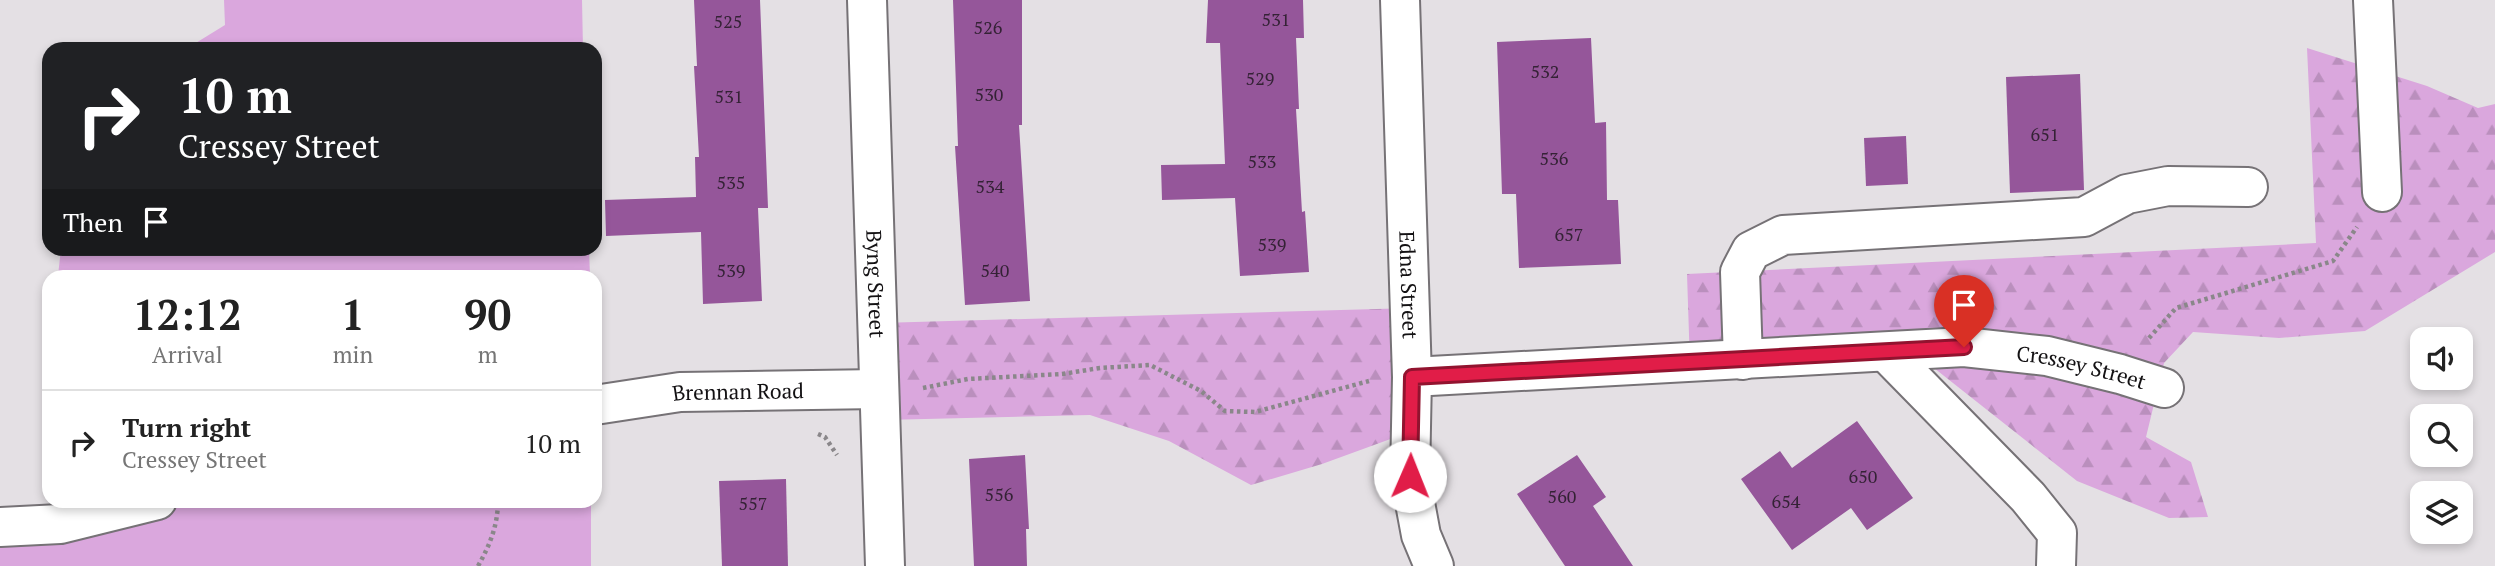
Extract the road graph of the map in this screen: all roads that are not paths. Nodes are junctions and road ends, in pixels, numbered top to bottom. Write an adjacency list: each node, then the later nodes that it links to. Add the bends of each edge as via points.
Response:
1 (867, 0): 9 (street, Byng Street)
2 (1399, 0): 8 (street, Edna Street)
3 (2373, 0): 5 (street)
4 (2248, 187): 7 (street, via 2168,186 2127,194 2084,217 1783,235 1751,251 1740,272)
5 (2382, 192)
6 (1886, 352): 7 (street, Cressey Street); 10 (street, Cressey Street, via 1964,347 2047,356); 16 (street, via 2028,497 2057,533)
7 (1743, 360): 8 (street, Cressey Street)
8 (1412, 377): 15 (street, Edna Street, via 1410,476 1421,535)
9 (879, 388): 11 (street, Brennan Road, via 680,392); 14 (street, Byng Street)
10 (2164, 388)
11 (602, 404)
12 (125, 508): 13 (street, via 60,524)
13 (0, 527)
14 (885, 566)
15 (1434, 566)
16 (2056, 566)

